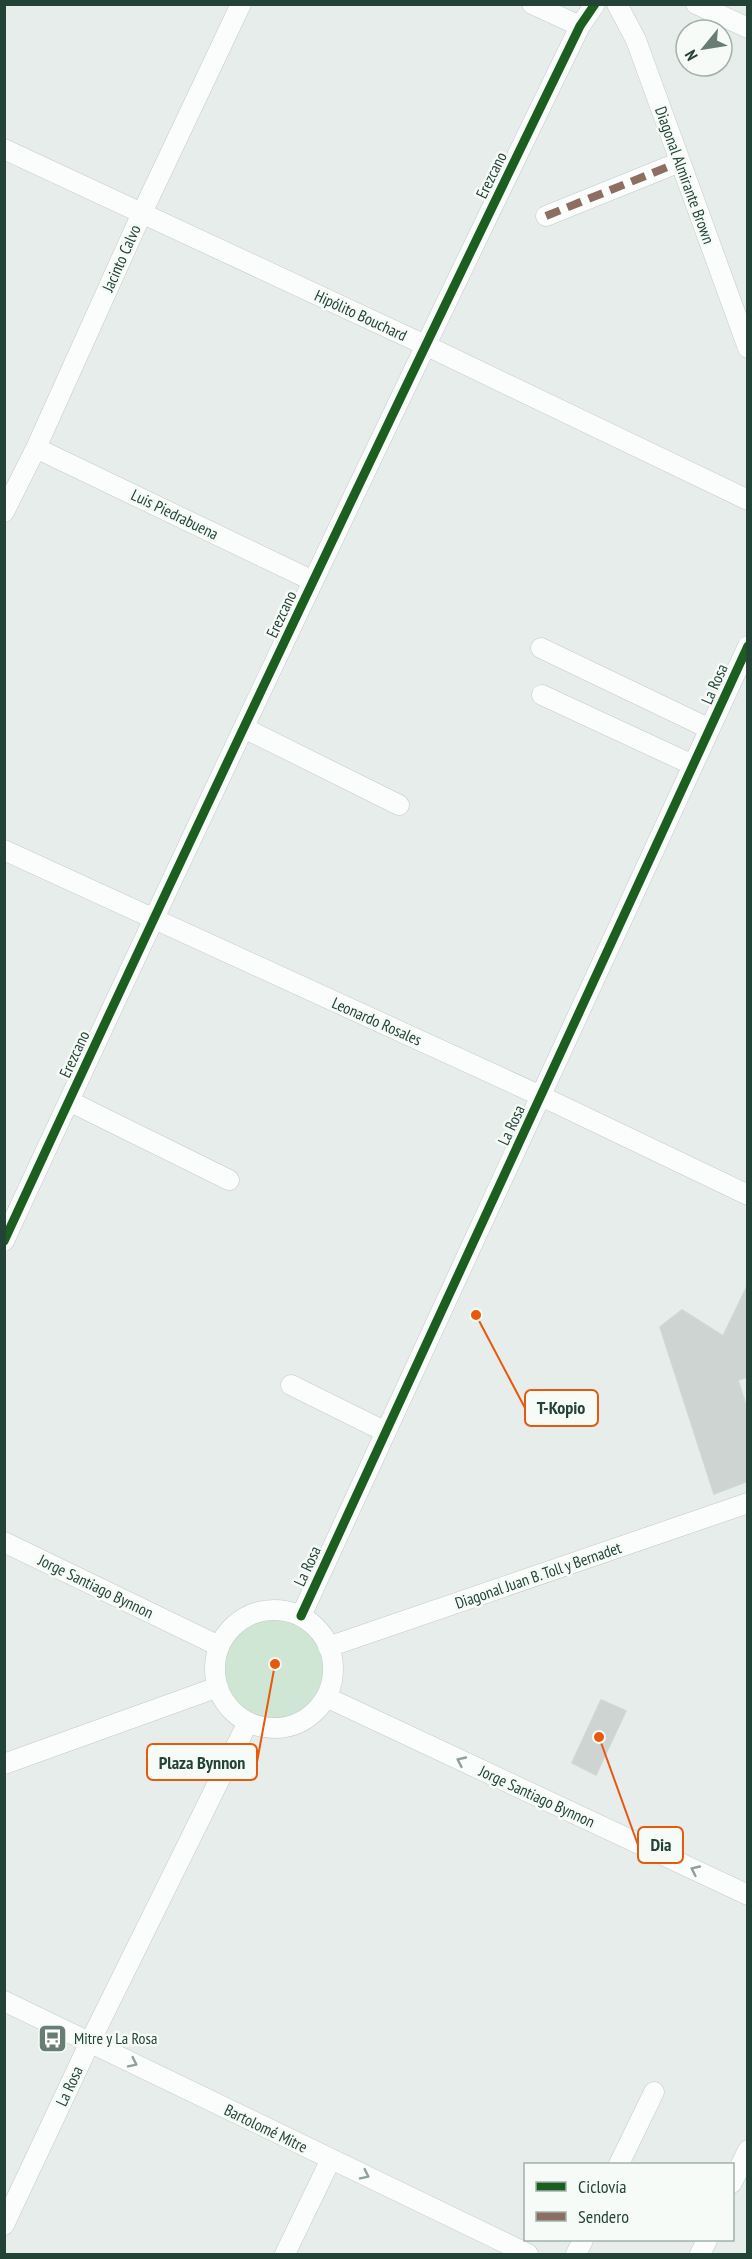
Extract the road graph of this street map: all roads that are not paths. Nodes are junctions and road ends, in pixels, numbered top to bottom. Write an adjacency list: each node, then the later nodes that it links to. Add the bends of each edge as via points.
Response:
1 (241, 4): 10 (street, Jacinto Calvo)
2 (532, 4): 6 (street)
3 (595, 4): 6 (street, Erezcano)
4 (617, 4): 9 (street, Diagonal Almirante Brown, via 636,40)
5 (696, 4): 7 (street)
6 (580, 26): 12 (street, Erezcano)
7 (747, 28)
8 (4, 149): 10 (street, Hipólito Bouchard)
9 (680, 162): 11 (street); 13 (street, Diagonal Almirante Brown)
10 (142, 213): 12 (street, Hipólito Bouchard); 14 (street, Jacinto Calvo)
11 (546, 216)
12 (425, 345): 15 (street, Hipólito Bouchard); 17 (street, Erezcano)
13 (747, 348)
14 (36, 448): 16 (street, Jacinto Calvo); 17 (street, Luis Piedrabuena)
15 (747, 500)
16 (4, 512)
17 (314, 581): 21 (street, Erezcano)
18 (747, 646): 22 (street, La Rosa)
19 (541, 648): 22 (street)
20 (542, 696): 23 (street)
21 (244, 728): 24 (street); 26 (street, Erezcano)
22 (711, 729): 23 (street, La Rosa)
23 (693, 765): 27 (street, La Rosa)
24 (399, 806)
25 (4, 850): 26 (street, Leonardo Rosales)
26 (153, 919): 27 (street, Leonardo Rosales); 28 (street, Erezcano)
27 (541, 1096): 30 (street, Leonardo Rosales); 33 (street, La Rosa)
28 (69, 1101): 29 (street); 31 (street, Erezcano)
29 (229, 1180)
30 (747, 1195)
31 (4, 1241)
32 (291, 1385): 33 (street)
33 (386, 1432): 36 (street, La Rosa)
34 (747, 1503): 38 (street, Diagonal Juan B. Toll y Bernadet)
35 (4, 1542): 37 (street, Jorge Santiago Bynnon)
36 (301, 1616): 37 (street, via 282,1610 244,1617 229,1630); 38 (street, via 316,1627)
37 (219, 1647): 39 (street, via 215,1673)
38 (328, 1647): 40 (street, via 332,1679)
39 (218, 1687): 41 (street, via 235,1713); 42 (street)
40 (326, 1697): 41 (street, via 300,1722 265,1727); 43 (street, Jorge Santiago Bynnon, one-way to 40)
41 (248, 1722): 45 (street, La Rosa)
42 (4, 1764)
43 (747, 1895)
44 (4, 2001): 45 (street, Bartolomé Mitre)
45 (90, 2042): 48 (street, Bartolomé Mitre, one-way to 48); 51 (street, La Rosa)
46 (654, 2092): 49 (street)
47 (747, 2150): 50 (street)
48 (331, 2159): 52 (street); 53 (street, Bartolomé Mitre, one-way to 53)
49 (619, 2163)
50 (734, 2179)
51 (4, 2226)
52 (285, 2254)
53 (528, 2254)

